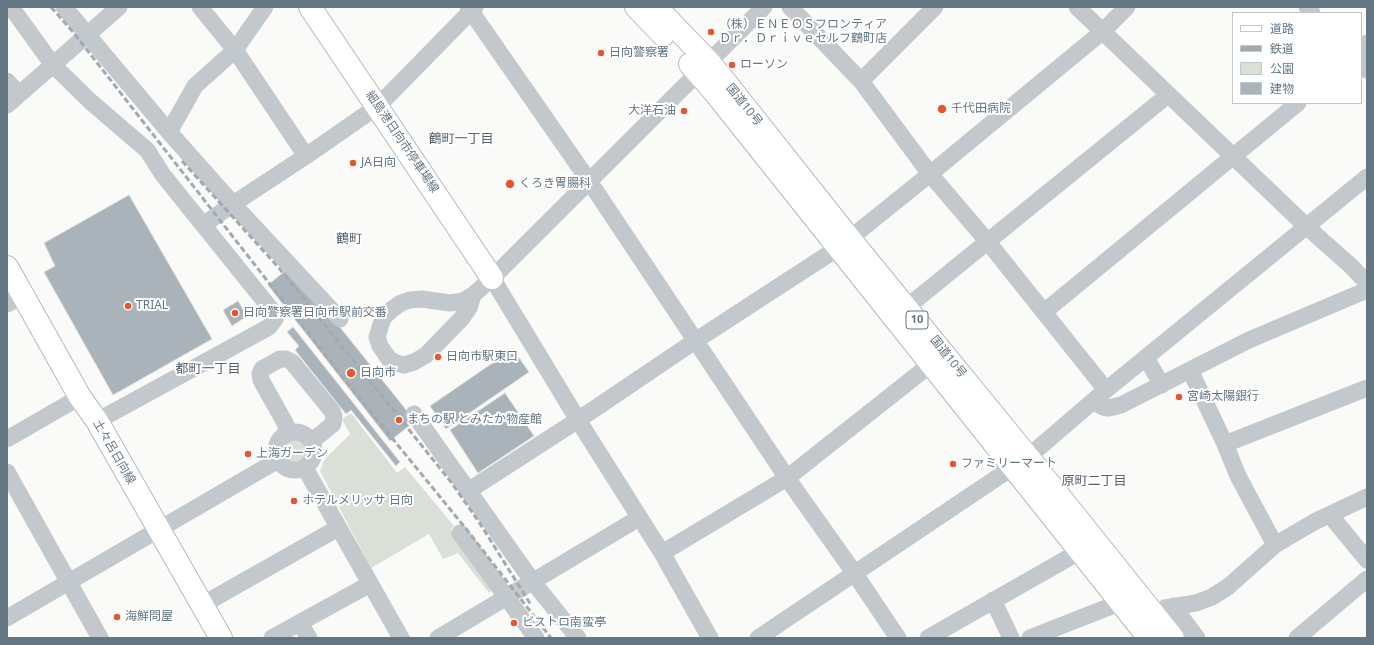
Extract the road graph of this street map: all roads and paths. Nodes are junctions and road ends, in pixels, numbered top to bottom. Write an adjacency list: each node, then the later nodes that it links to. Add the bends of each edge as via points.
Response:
1 (11, 7): 18 (street)
2 (64, 7): 16 (street)
3 (119, 7): 16 (street)
4 (200, 7): 17 (street)
5 (265, 7): 17 (street)
6 (310, 7): 25 (main road, 細島港日向市停車場線)
7 (636, 7): 19 (main road, 国道10号 / 10)
8 (656, 7): 19 (main road, 国道10号 / 10)
9 (764, 7): 19 (street)
10 (790, 7): 21 (street)
11 (935, 7): 21 (street)
12 (1077, 7): 15 (street)
13 (1127, 7): 15 (street)
14 (471, 8): 25 (street); 31 (street)
15 (1102, 32): 22 (street); 29 (street)
16 (86, 35): 18 (street); 26 (street)
17 (235, 50): 26 (street, via 195,86); 27 (street)
18 (53, 65): 23 (street); 33 (street, via 147,150 163,175)
19 (703, 67): 31 (street); 36 (main road, 国道10号 / 10)
20 (7, 80): 23 (street)
21 (861, 81): 29 (street)
22 (1168, 94): 28 (street); 35 (street)
23 (13, 100)
24 (1297, 104): 28 (street)
25 (378, 106): 27 (street); 38 (main road, 細島港日向市停車場線)
26 (170, 132): 32 (street)
27 (306, 156): 32 (street)
28 (1232, 156): 34 (street); 44 (street)
29 (930, 174): 35 (street); 36 (street)
30 (1367, 178): 34 (street)
31 (589, 181): 38 (street); 46 (street)
32 (233, 204): 33 (street); 45 (street)
33 (203, 225): 57 (street, via 270,308 275,319 269,327)
34 (1307, 227): 39 (street); 47 (street)
35 (988, 242): 43 (street); 44 (street)
36 (844, 244): 43 (main road, 国道10号 / 10); 46 (street); 48 (main road, 国道10号 / 10)
37 (7, 267): 42 (main road, 土々呂日向線)
38 (492, 278): 41 (street); 56 (street)
39 (1367, 283)
40 (1367, 290): 49 (street, via 1249,340)
41 (473, 295): 41 (street, via 469,308 462,318 426,355 414,362 404,365 396,363 389,359 380,346 378,337 383,318 401,303 422,299 450,303 463,301)
42 (15, 300): 53 (main road, 土々呂日向線)
43 (907, 308): 63 (main road, 国道10号 / 10)
44 (1044, 312): 52 (street)
45 (340, 319)
46 (695, 341): 56 (street); 66 (street)
47 (1146, 358): 50 (street); 52 (street)
48 (931, 364): 63 (main road, 国道10号 / 10); 66 (street)
49 (1190, 370): 50 (street); 61 (street)
50 (1162, 385): 54 (street, via 1121,405 1109,408)
51 (1367, 388): 61 (street)
52 (1106, 390): 54 (street)
53 (80, 397): 57 (main road, 土々呂日向線); 59 (street)
54 (1093, 401): 63 (street)
55 (414, 414): 67 (street)
56 (578, 420): 67 (street); 70 (street)
57 (96, 421): 72 (main road, 土々呂日向線)
58 (289, 433): 60 (street, via 302,433); 60 (street, via 260,374 262,369 280,359 292,362 334,416 333,424); 62 (street, via 277,444)
59 (7, 439)
60 (312, 441): 64 (street, via 313,459)
61 (1225, 444): 74 (street, via 1238,476)
62 (278, 460): 64 (street, via 293,471); 72 (street)
63 (1020, 462): 75 (main road, 国道10号 / 10); 78 (street); 87 (main road, 国道10号 / 10)
64 (305, 468): 71 (street)
65 (7, 472): 80 (street)
66 (787, 478): 76 (street); 78 (street)
67 (468, 490): 81 (street)
68 (1367, 497): 69 (street)
69 (1330, 515): 74 (street); 77 (street)
70 (639, 518): 76 (street); 81 (street)
71 (338, 528): 82 (street); 86 (street)
72 (158, 530): 80 (street); 86 (main road, 土々呂日向線)
73 (460, 533): 83 (street)
74 (1275, 545): 87 (street, via 1229,586 1212,597)
75 (1079, 551): 84 (street); 85 (main road, 国道10号 / 10)
76 (662, 554): 98 (street)
77 (1367, 560)
78 (855, 574): 99 (street); 100 (street)
79 (1367, 579): 107 (street)
80 (69, 582): 88 (street); 90 (street)
81 (533, 582): 83 (street); 97 (street)
82 (370, 584): 89 (street); 94 (street)
83 (506, 598): 95 (street); 96 (street)
84 (993, 600): 101 (street); 102 (street)
85 (1118, 601): 103 (street, via 1109,607); 104 (main road, 国道10号 / 10)
86 (202, 605): 91 (main road, 土々呂日向線)
87 (1163, 611): 105 (main road, 国道10号 / 10); 106 (street)
88 (7, 618)
89 (300, 622): 92 (street); 93 (street)
90 (100, 638)
91 (221, 638)
92 (272, 638)
93 (309, 638)
94 (401, 638)
95 (438, 638)
96 (536, 638)
97 (578, 638)
98 (710, 638)
99 (758, 638)
100 (898, 638)
101 (928, 638)
102 (1011, 638)
103 (1030, 638)
104 (1149, 638)
105 (1173, 638)
106 (1197, 638)
107 (1297, 638)

